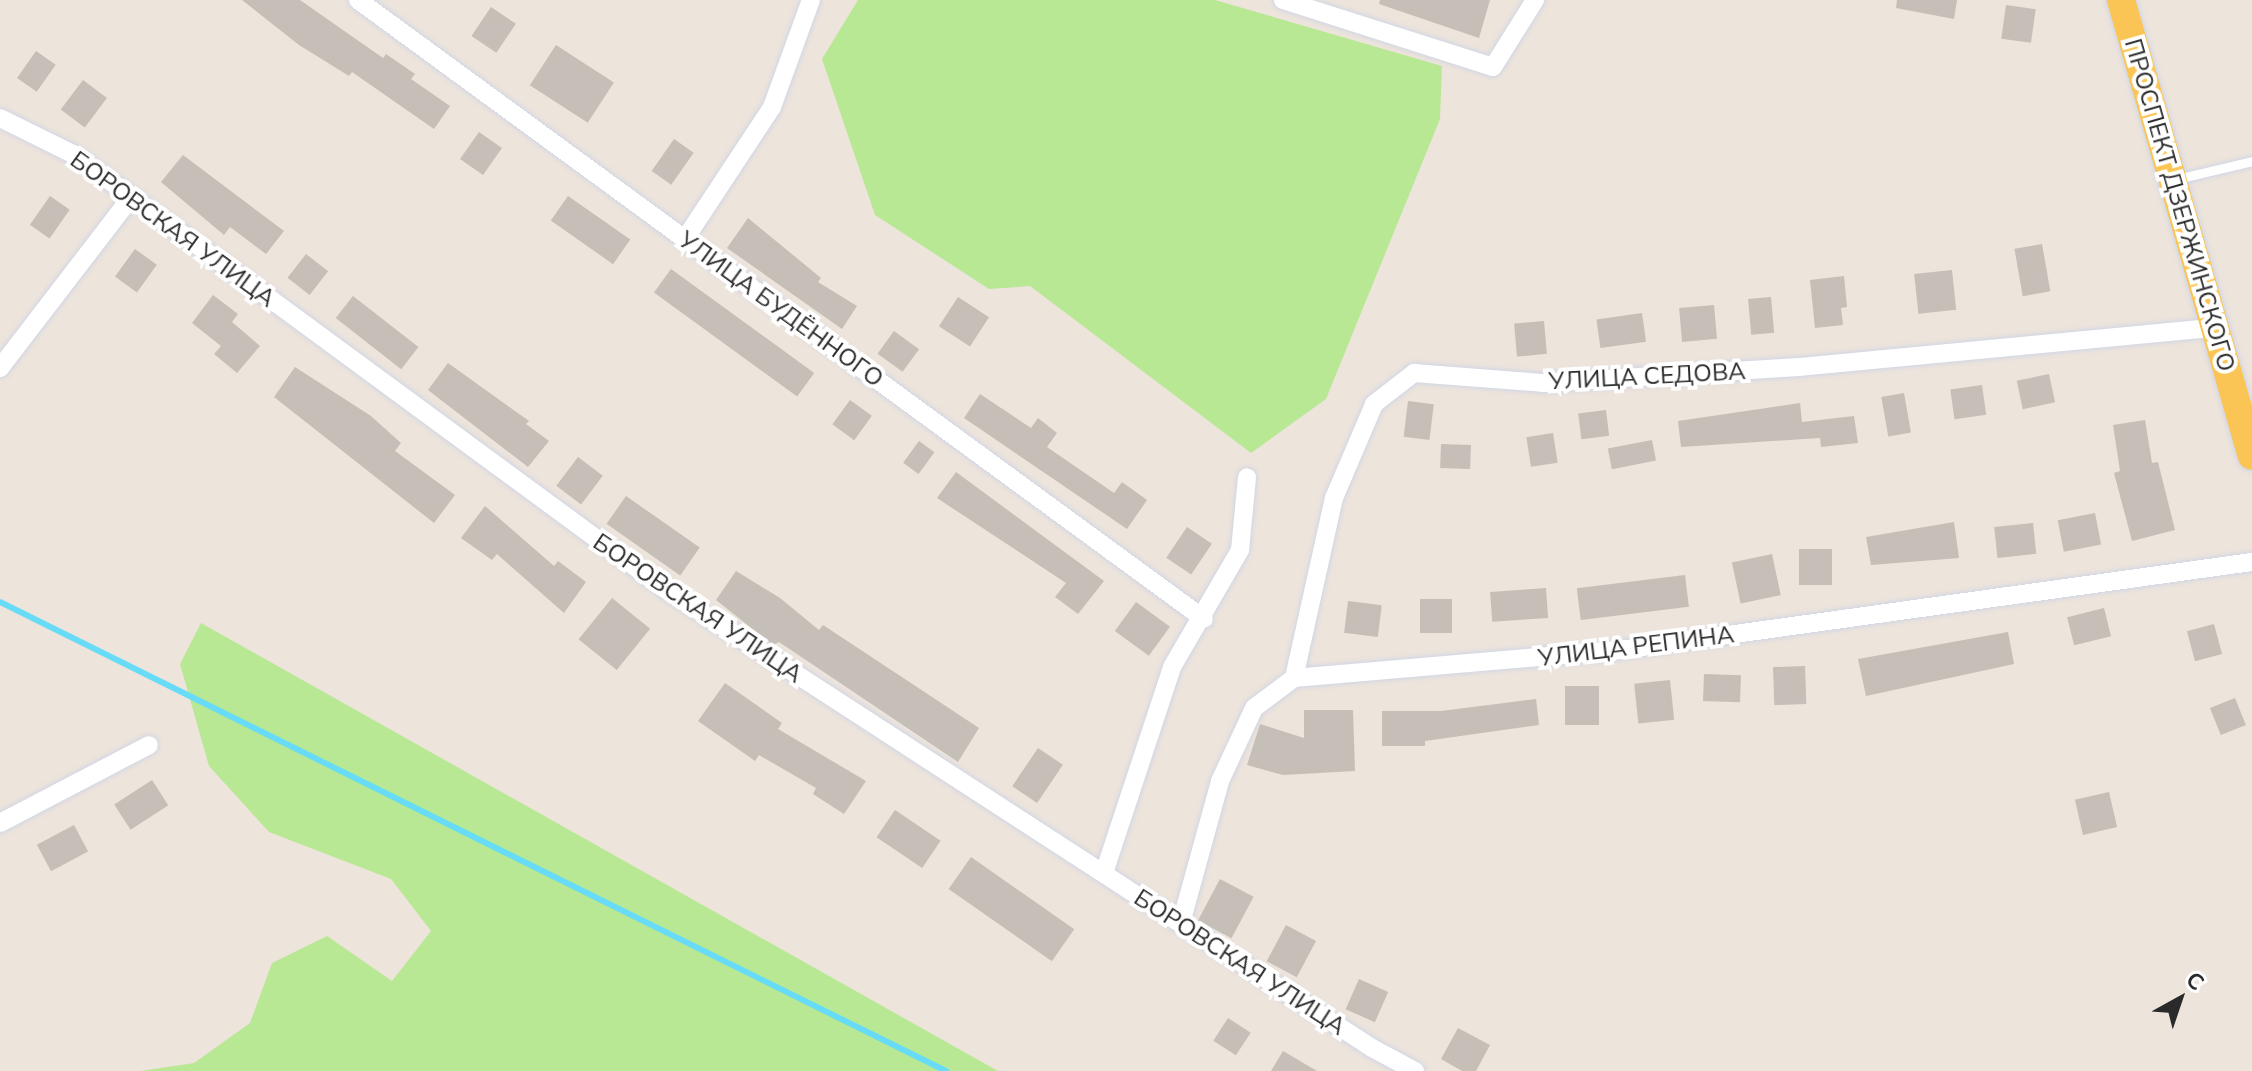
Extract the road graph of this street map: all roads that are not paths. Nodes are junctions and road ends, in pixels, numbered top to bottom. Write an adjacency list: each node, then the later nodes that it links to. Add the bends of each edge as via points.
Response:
1 (358, 0): 10 (street, УЛИЦА БУДЁННОГО)
2 (811, 0): 10 (street, via 772,107)
3 (1283, 0): 4 (street, via 1493,67)
4 (1535, 0)
5 (2121, 0): 8 (main road, ПРОСПЕКТ ДЗЕРЖИНСКОГО)
6 (0, 118): 9 (street, БОРОВСКАЯ УЛИЦА, via 73,154)
7 (2252, 161): 8 (lane)
8 (2173, 180): 11 (main road, ПРОСПЕКТ ДЗЕРЖИНСКОГО)
9 (131, 197): 12 (street); 20 (street, БОРОВСКАЯ УЛИЦА, via 665,589)
10 (685, 239): 16 (street, УЛИЦА БУДЁННОГО)
11 (2215, 328): 13 (main road, ПРОСПЕКТ ДЗЕРЖИНСКОГО); 17 (street, УЛИЦА СЕДОВА, via 1799,367 1543,383 1414,373 1374,404 1334,498)
12 (0, 368)
13 (2252, 456)
14 (1247, 477): 16 (street, via 1240,550)
15 (2252, 562): 17 (street, УЛИЦА РЕПИНА, via 1620,650)
16 (1204, 619): 20 (street, via 1172,667)
17 (1294, 678): 21 (street, via 1254,708 1220,781)
18 (149, 745): 19 (street)
19 (0, 823)
20 (1104, 873): 21 (street, БОРОВСКАЯ УЛИЦА)
21 (1181, 923): 22 (street, БОРОВСКАЯ УЛИЦА)
22 (1415, 1071)

